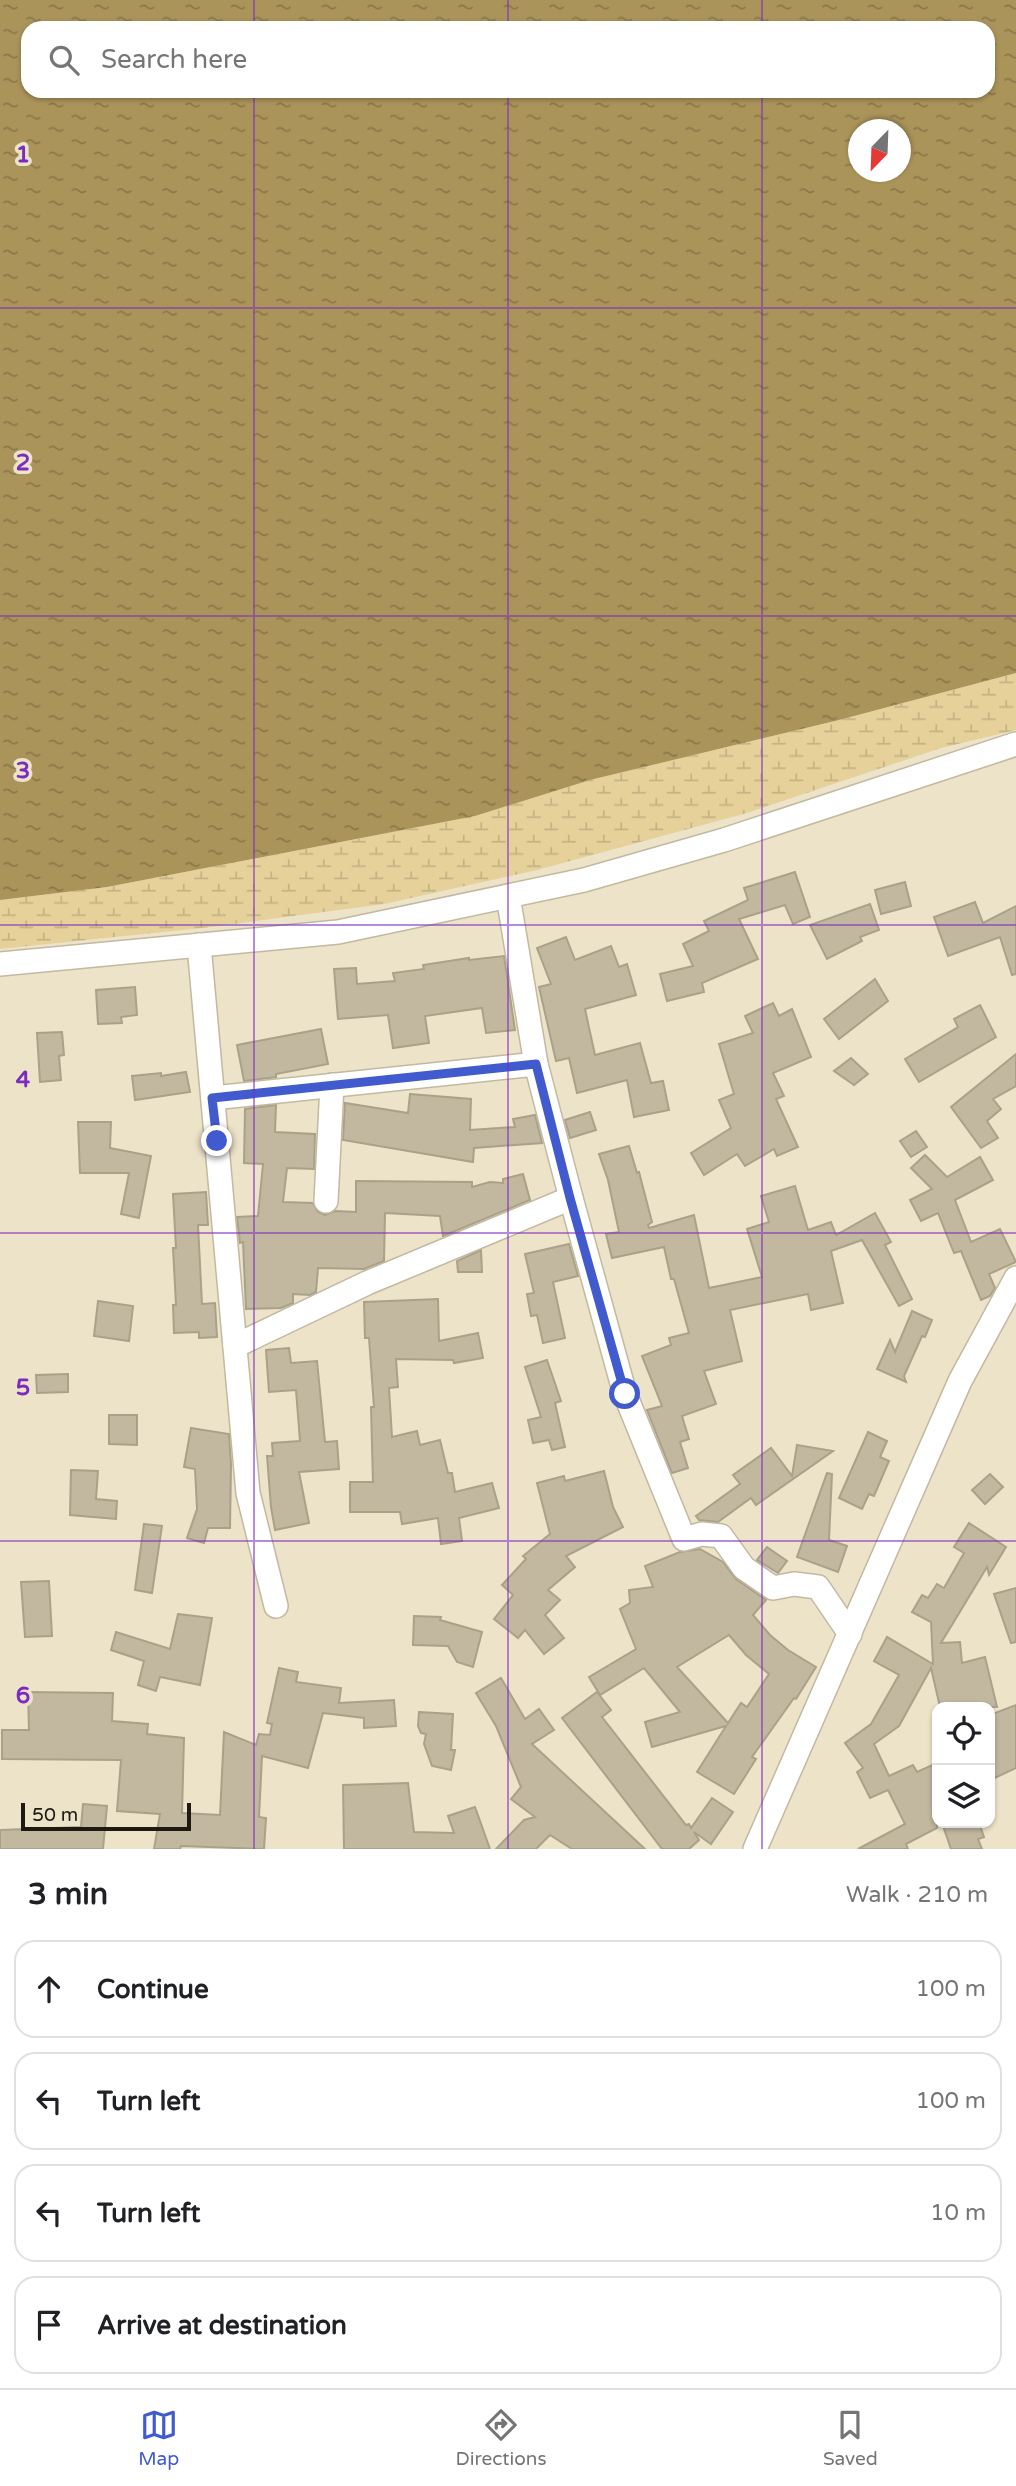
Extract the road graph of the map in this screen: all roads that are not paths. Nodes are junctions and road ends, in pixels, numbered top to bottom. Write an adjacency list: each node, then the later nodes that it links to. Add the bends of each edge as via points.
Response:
1 (1016, 744): 2 (street, via 724,840 584,880)
2 (508, 896): 3 (street, via 338,932); 5 (street)
3 (199, 945): 4 (street); 7 (street)
4 (0, 964)
5 (536, 1064): 6 (street); 8 (street)
6 (332, 1085): 7 (street); 9 (street)
7 (212, 1098): 11 (street)
8 (570, 1198): 11 (street, via 367,1283); 13 (street, via 625,1394 684,1539 702,1534 721,1536 744,1568 774,1588 794,1584 818,1587)
9 (326, 1201)
10 (1016, 1278): 13 (street, via 960,1381)
11 (235, 1346): 12 (street, via 248,1493)
12 (276, 1606)
13 (849, 1634): 14 (street)
14 (755, 1849)

